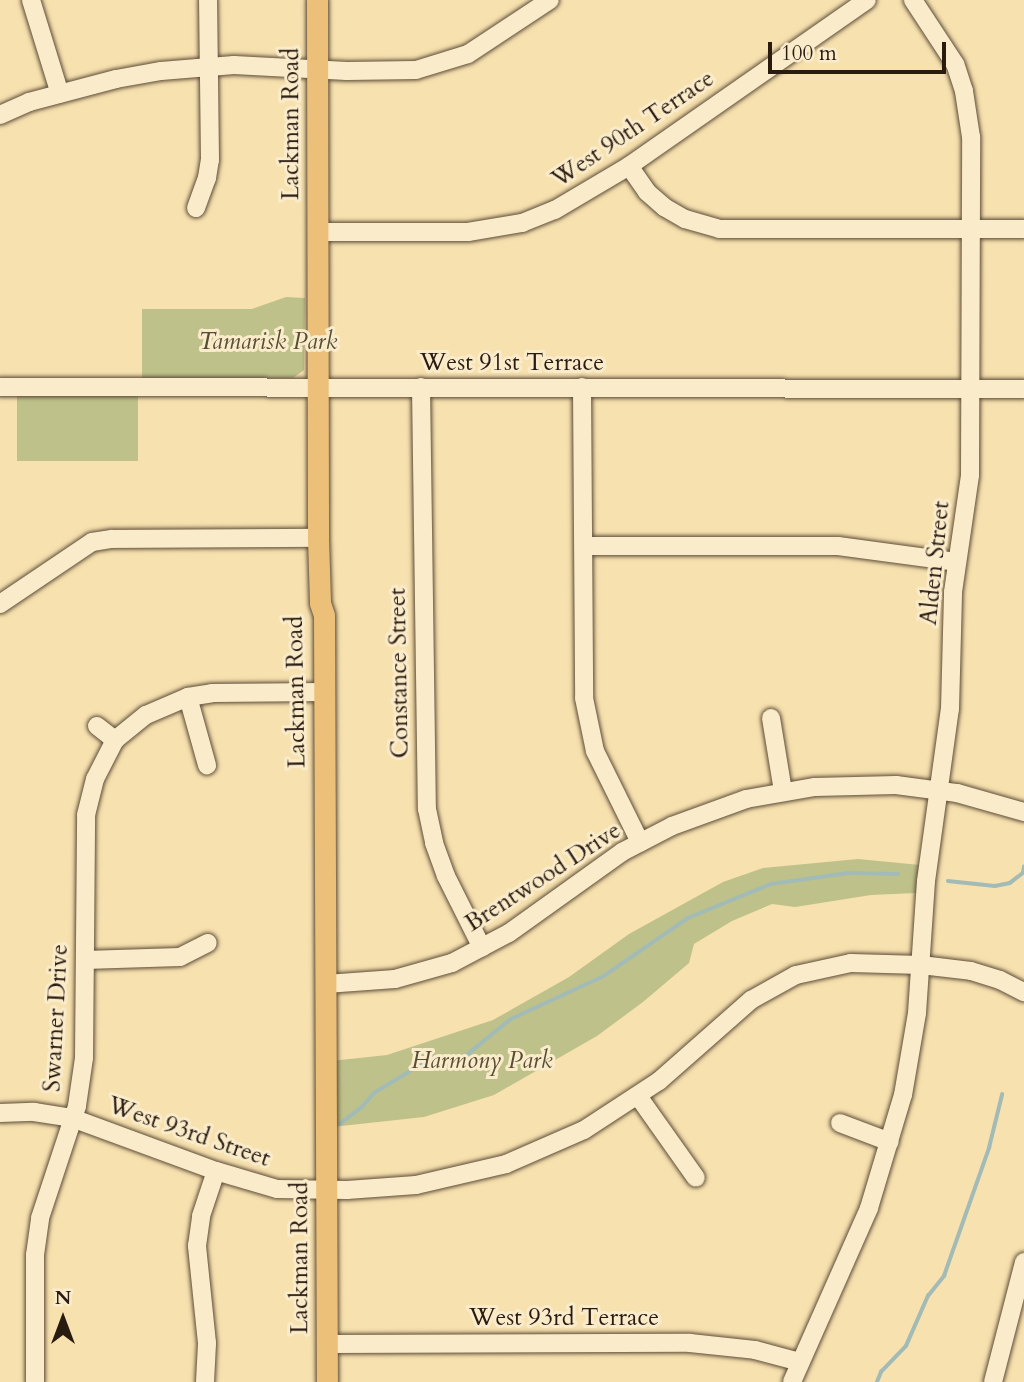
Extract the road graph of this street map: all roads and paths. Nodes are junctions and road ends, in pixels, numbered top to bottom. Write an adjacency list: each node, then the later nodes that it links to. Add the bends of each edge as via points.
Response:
1 (31, 0): 9 (street)
2 (208, 0): 7 (street)
3 (317, 0): 8 (main road, Lackman Road)
4 (550, 0): 8 (street, via 485,44 442,64 398,71)
5 (867, 0): 11 (street, West 90th Terrace)
6 (913, 0): 14 (street, Alden Street, via 955,64 964,91 971,137)
7 (209, 66): 8 (street); 9 (street, via 116,79); 12 (street, via 209,160)
8 (317, 70): 15 (main road, Lackman Road)
9 (60, 94): 10 (street)
10 (0, 115)
11 (629, 166): 14 (street, via 664,207 707,226 731,230); 15 (street, West 90th Terrace, via 555,210 496,228)
12 (196, 208)
13 (1024, 229): 14 (street)
14 (971, 230): 21 (street, Alden Street)
15 (318, 232): 17 (main road, Lackman Road)
16 (0, 387): 17 (street, West 91st Terrace)
17 (319, 387): 18 (street, West 91st Terrace); 22 (main road, Lackman Road)
18 (421, 387): 19 (street, West 91st Terrace); 37 (street, Constance Street, via 427,809 446,876)
19 (582, 387): 21 (street, West 91st Terrace); 23 (street)
20 (1024, 388): 21 (street, West 91st Terrace)
21 (971, 389): 24 (street, Alden Street, via 970,475)
22 (318, 538): 25 (street, via 92,542); 26 (main road, Lackman Road)
23 (584, 545): 24 (street, via 838,546); 35 (street, via 583,672 588,723 604,774)
24 (956, 562): 32 (street, Alden Street, via 950,709)
25 (0, 604)
26 (324, 692): 27 (street, Swarner Drive); 40 (main road, Lackman Road)
27 (188, 697): 30 (street, Swarner Drive, via 146,715); 31 (street)
28 (771, 718): 33 (street)
29 (97, 726): 30 (street)
30 (115, 740): 38 (street, Swarner Drive, via 95,779 86,815)
31 (207, 765)
32 (940, 790): 33 (street, Brentwood Drive, via 857,784); 34 (street, Brentwood Drive); 39 (street, Alden Street, via 926,881)
33 (783, 791): 35 (street, Brentwood Drive, via 707,811)
34 (1024, 811)
35 (640, 842): 37 (street, Brentwood Drive)
36 (208, 943): 38 (street, via 180,957)
37 (482, 948): 40 (street, Brentwood Drive, via 418,974)
38 (85, 960): 44 (street, Swarner Drive, via 84,1058)
39 (921, 965): 41 (street, West 93rd Street, via 971,971); 42 (street, West 93rd Street, via 851,963 796,975 751,1000); 46 (street, Alden Street, via 911,1052)
40 (326, 984): 49 (main road, Lackman Road)
41 (1024, 992)
42 (638, 1096): 48 (street); 49 (street, West 93rd Street, via 584,1130 506,1164 416,1185)
43 (0, 1113): 44 (street, West 93rd Street)
44 (72, 1118): 47 (street, West 93rd Street); 54 (street, Swarner Drive, via 43,1203 34,1255)
45 (840, 1123): 46 (street)
46 (890, 1142): 53 (street, Alden Street, via 859,1234)
47 (216, 1171): 49 (street, West 93rd Street, via 277,1189); 55 (street, via 197,1246 207,1343)
48 (696, 1178)
49 (326, 1190): 52 (main road, Lackman Road)
50 (1024, 1262): 51 (street)
51 (1021, 1288): 58 (street)
52 (327, 1343): 53 (street, West 93rd Terrace, via 690,1343 744,1348); 56 (main road, Lackman Road)
53 (800, 1362): 57 (street, Alden Street)
54 (35, 1382)
55 (205, 1382)
56 (327, 1382)
57 (792, 1382)
58 (993, 1382)

